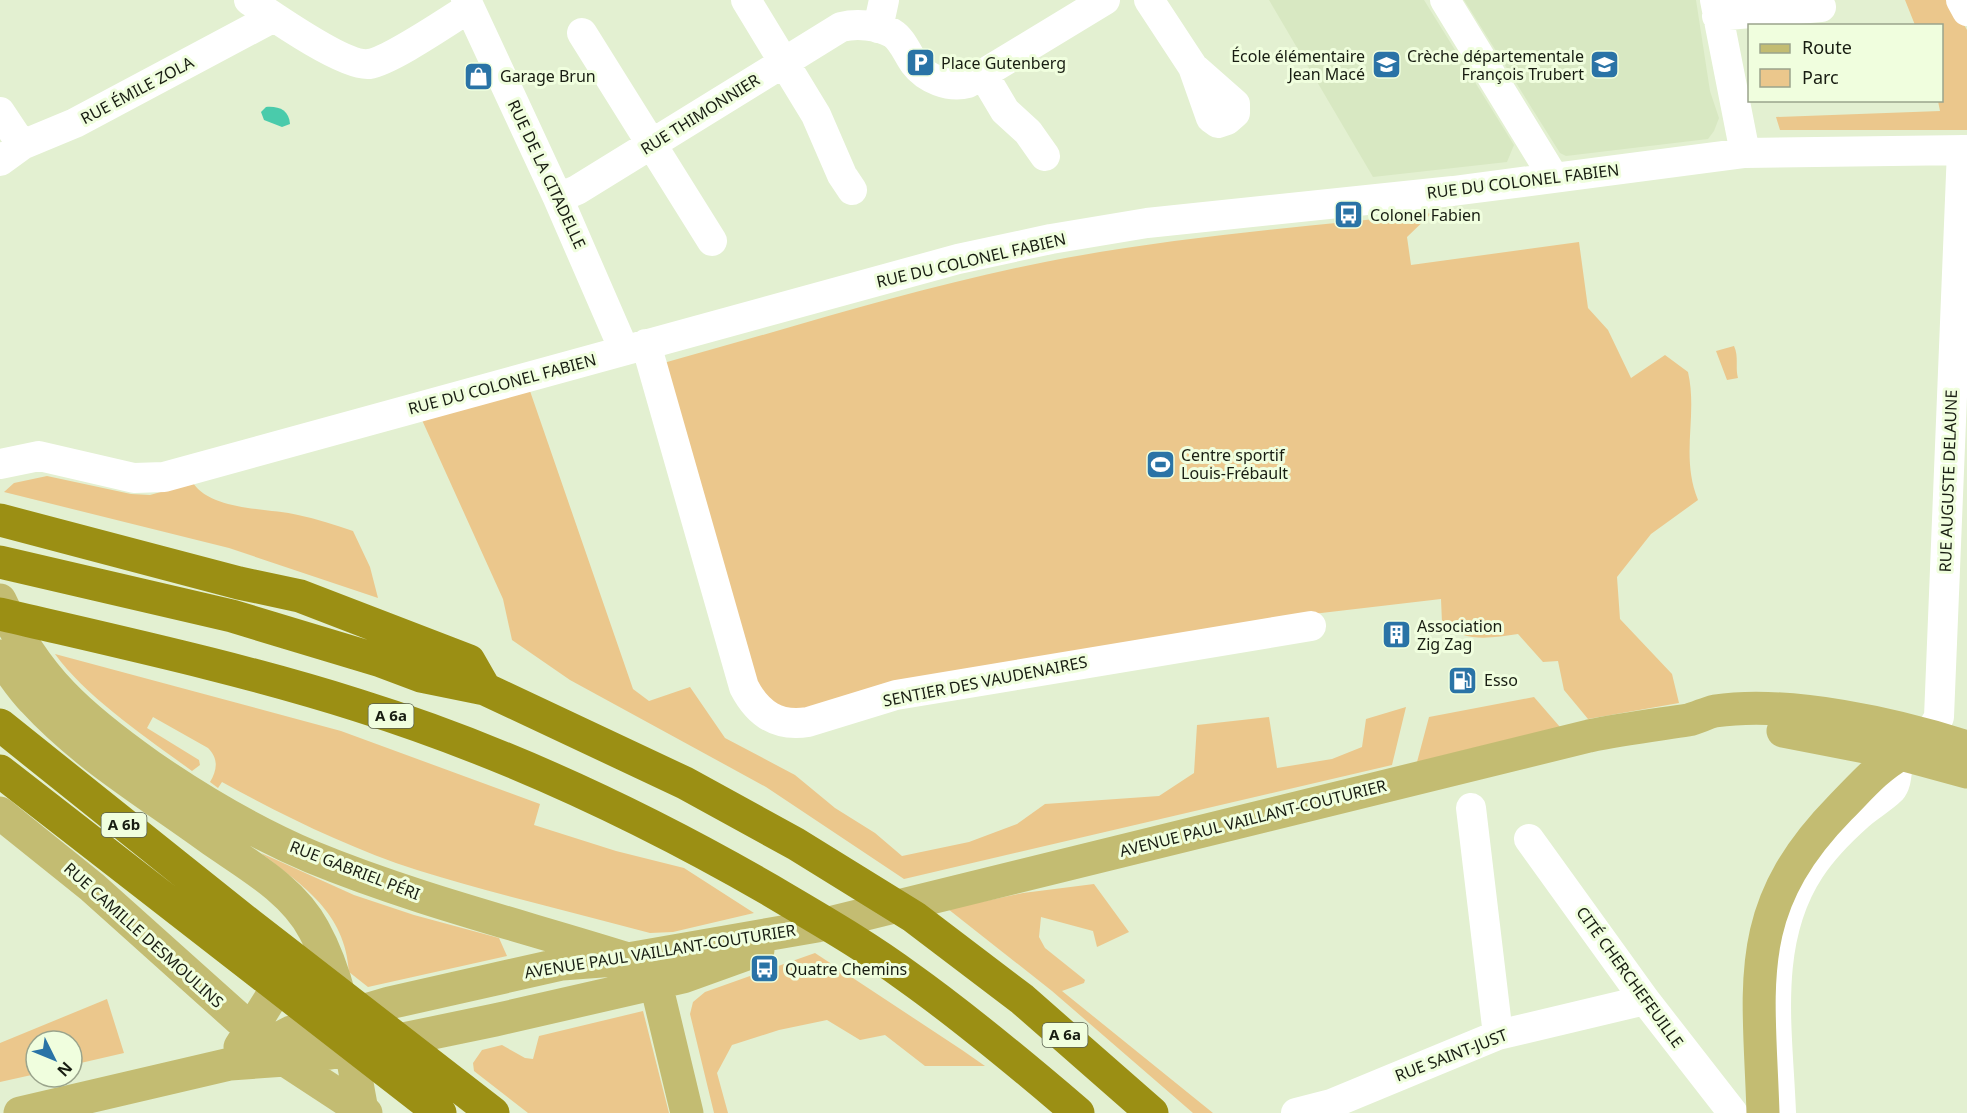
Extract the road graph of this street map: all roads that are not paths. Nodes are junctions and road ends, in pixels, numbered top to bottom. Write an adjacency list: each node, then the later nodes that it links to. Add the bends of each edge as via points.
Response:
1 (249, 0): 12 (street)
2 (746, 0): 14 (street)
3 (1105, 0): 16 (street)
4 (1149, 0): 15 (street)
5 (1445, 0): 23 (street)
6 (1961, 0): 10 (street)
7 (468, 4): 12 (street, via 386,57 367,64 341,57); 25 (street, RUE DE LA CITADELLE)
8 (1716, 8): 9 (street); 21 (street)
9 (1822, 11)
10 (1967, 11)
11 (881, 14): 14 (street, RUE THIMONNIER, via 861,25 841,27); 16 (street, via 915,65 926,74 955,86)
12 (274, 17): 20 (street, RUE ÉMILE ZOLA)
13 (582, 33): 18 (street)
14 (784, 62): 18 (street, RUE THIMONNIER); 24 (street, via 816,115 837,166)
15 (1193, 67)
16 (975, 79): 22 (street, via 1028,132)
17 (0, 112): 20 (street)
18 (651, 144): 25 (street, RUE THIMONNIER); 26 (street)
19 (1965, 150): 21 (street, RUE DU COLONEL FABIEN); 37 (street, RUE AUGUSTE DELAUNE, via 1940,709 1935,726)
20 (11, 153)
21 (1745, 153): 23 (street, RUE DU COLONEL FABIEN)
22 (1045, 156)
23 (1554, 178): 27 (street, RUE DU COLONEL FABIEN, via 1147,223 1051,239 958,259)
24 (852, 190)
25 (558, 198): 27 (street, RUE DE LA CITADELLE)
26 (712, 241)
27 (635, 347): 28 (street, RUE DU COLONEL FABIEN, via 164,477 134,478 39,456); 33 (street, SENTIER DES VAUDENAIRES, via 744,687 759,710 776,720 797,724 896,696)
28 (0, 464)
29 (0, 520): 35 (highway, via 300,596 469,661)
30 (2, 563): 35 (highway, A 6a, via 232,616 421,676)
31 (0, 600): 46 (main road, RUE GABRIEL PÉRI, via 12,626 51,685 93,724 192,794 311,856)
32 (0, 614): 63 (highway, A 6a, via 301,689 429,730 603,802 725,864 857,942 908,976)
33 (1311, 626)
34 (0, 656): 45 (main road, via 32,700 66,732 271,882 296,904)
35 (485, 689): 64 (highway, A 6a, via 685,783 796,844 914,917 1075,1043)
36 (0, 725): 61 (highway, A 6b)
37 (1914, 745): 38 (main road, AVENUE PAUL VAILLANT-COUTURIER); 40 (main road, AVENUE PAUL VAILLANT-COUTURIER); 44 (main road, AVENUE PAUL VAILLANT-COUTURIER, via 1692,719 1589,736); 67 (main road, via 1880,766 1815,833 1779,891 1762,945 1758,977); 68 (street, RUE AUGUSTE DELAUNE, via 1893,788 1859,815 1822,854 1790,910 1775,981)
38 (1967, 747)
39 (0, 771): 60 (highway, A 6b)
40 (1967, 772)
41 (1471, 808): 54 (street)
42 (0, 813): 55 (main road, RUE CAMILLE DESMOULINS, via 87,883)
43 (1529, 838): 50 (street, CITÉ CHERCHEFEUILLE)
44 (817, 926): 47 (main road, AVENUE PAUL VAILLANT-COUTURIER); 49 (main road, AVENUE PAUL VAILLANT-COUTURIER, via 710,970)
45 (314, 929): 52 (main road); 55 (main road)
46 (535, 930): 47 (main road, RUE GABRIEL PÉRI); 48 (main road, via 556,949)
47 (628, 959): 48 (main road, AVENUE PAUL VAILLANT-COUTURIER); 49 (main road, RUE GABRIEL PÉRI)
48 (562, 964): 51 (main road, AVENUE PAUL VAILLANT-COUTURIER); 53 (main road, via 556,990)
49 (656, 984): 53 (main road, AVENUE PAUL VAILLANT-COUTURIER); 62 (main road)
50 (1645, 1000): 54 (street, RUE SAINT-JUST); 66 (street, CITÉ CHERCHEFEUILLE)
51 (389, 1003): 52 (main road, AVENUE PAUL VAILLANT-COUTURIER); 56 (main road)
52 (344, 1016): 55 (main road, AVENUE PAUL VAILLANT-COUTURIER, via 291,1032); 56 (main road)
53 (495, 1020): 56 (main road, AVENUE PAUL VAILLANT-COUTURIER)
54 (1498, 1035): 65 (street, RUE SAINT-JUST, via 1331,1104)
55 (268, 1045): 56 (main road, AVENUE PAUL VAILLANT-COUTURIER); 57 (main road, AVENUE PAUL VAILLANT-COUTURIER); 57 (main road); 58 (main road)
56 (350, 1050): 58 (main road)
57 (230, 1064): 59 (main road, AVENUE PAUL VAILLANT-COUTURIER)
58 (364, 1111)
59 (20, 1113)
60 (440, 1113)
61 (493, 1113)
62 (687, 1113)
63 (1078, 1113)
64 (1152, 1113)
65 (1296, 1113)
66 (1733, 1113)
67 (1763, 1113)
68 (1781, 1113)

